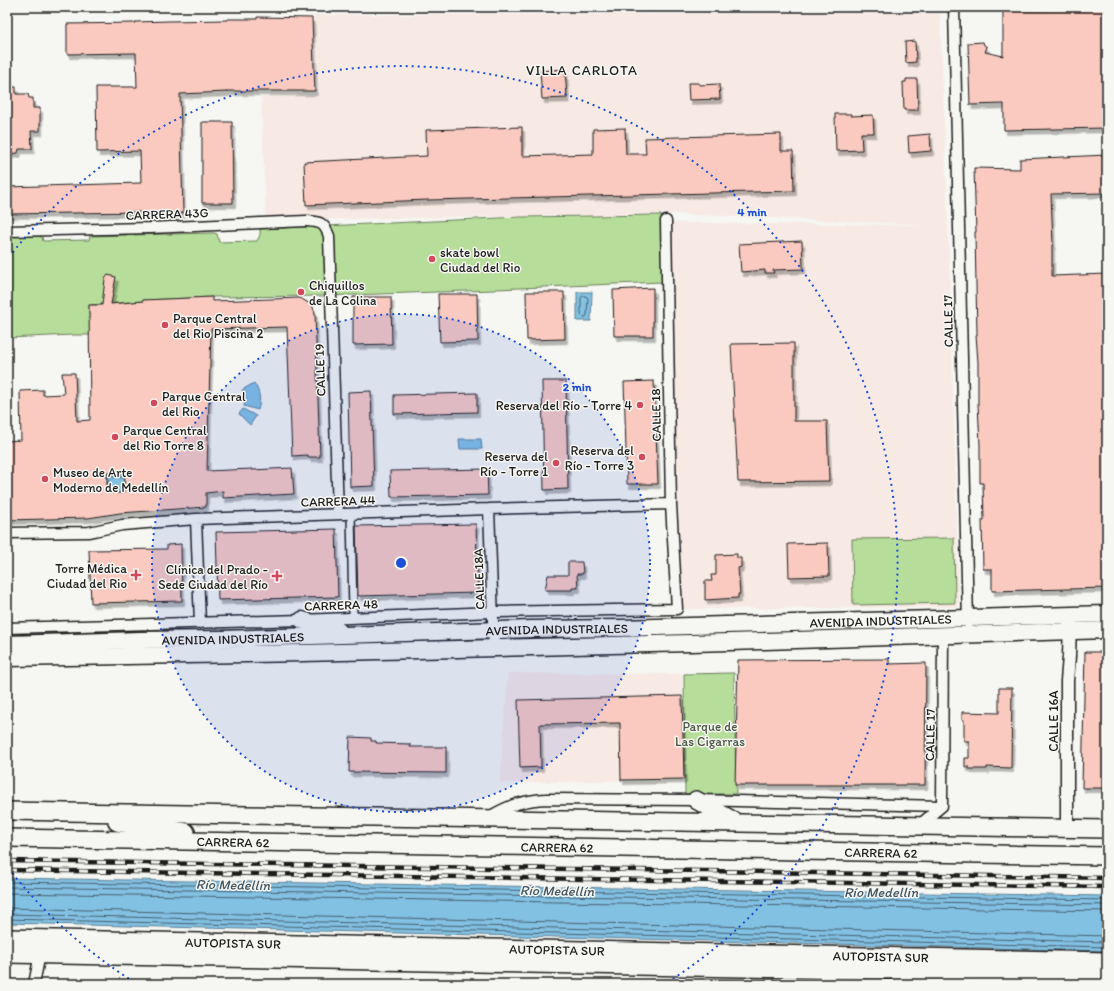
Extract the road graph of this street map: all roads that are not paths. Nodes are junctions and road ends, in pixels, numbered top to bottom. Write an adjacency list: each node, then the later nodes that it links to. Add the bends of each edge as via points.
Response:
1 (954, 7): 16 (street, CALLE 17)
2 (666, 221): 5 (street, CALLE 18)
3 (326, 227): 4 (street, CARRERA 43G, via 318,222 306,221); 7 (street, CALLE 19, via 329,236)
4 (7, 231)
5 (671, 504): 6 (street, CARRERA 44); 11 (street, CALLE 18)
6 (489, 509): 8 (street, CARRERA 44); 12 (street, CALLE 18A)
7 (338, 513): 8 (street, CARRERA 44); 9 (street, CARRERA 44)
8 (351, 513): 13 (street)
9 (196, 519): 10 (street, CARRERA 44, via 122,525 89,532); 18 (street)
10 (7, 533)
11 (677, 609): 12 (street, CARRERA 48)
12 (493, 612): 17 (street, CARRERA 48); 20 (street, CALLE 18A)
13 (353, 613)
14 (1107, 614): 15 (main road, AVENIDA INDUSTRIALES)
15 (1070, 615): 16 (main road, AVENIDA INDUSTRIALES); 22 (street, CALLE 16A)
16 (968, 618): 20 (main road, AVENIDA INDUSTRIALES); 23 (street, CALLE 17)
17 (302, 620): 18 (street, CARRERA 48); 24 (main road)
18 (200, 623): 19 (street, CARRERA 48)
19 (7, 628)
20 (494, 630): 24 (main road, AVENIDA INDUSTRIALES); 27 (street, CALLE 18A)
21 (1107, 630): 22 (main road, AVENIDA INDUSTRIALES)
22 (1070, 631): 23 (main road, AVENIDA INDUSTRIALES); 36 (street, CALLE 16A, via 1067,681)
23 (968, 634): 25 (main road, AVENIDA INDUSTRIALES)
24 (352, 635): 26 (main road, AVENIDA INDUSTRIALES)
25 (943, 635): 27 (main road, AVENIDA INDUSTRIALES); 30 (street, CALLE 17)
26 (7, 644)
27 (494, 648): 28 (main road, AVENIDA INDUSTRIALES)
28 (7, 658)
29 (696, 800): 30 (street); 33 (street, via 535,800 503,808); 34 (highway)
30 (942, 806): 35 (street)
31 (7, 811): 32 (highway, CARRERA 62)
32 (50, 812): 33 (highway, CARRERA 62); 39 (highway)
33 (487, 819): 34 (highway, CARRERA 62)
34 (736, 822): 35 (highway, CARRERA 62)
35 (918, 826): 36 (highway, CARRERA 62)
36 (1067, 828): 37 (highway, CARRERA 62)
37 (1107, 829)
38 (7, 838): 39 (highway, CARRERA 62)
39 (255, 842): 40 (highway, CARRERA 62)
40 (1107, 856)
41 (7, 938): 44 (highway, AUTOPISTA SUR)
42 (7, 954): 43 (highway, AUTOPISTA SUR)
43 (40, 954): 44 (highway, AUTOPISTA SUR); 45 (street)
44 (1106, 973)
45 (34, 984)

